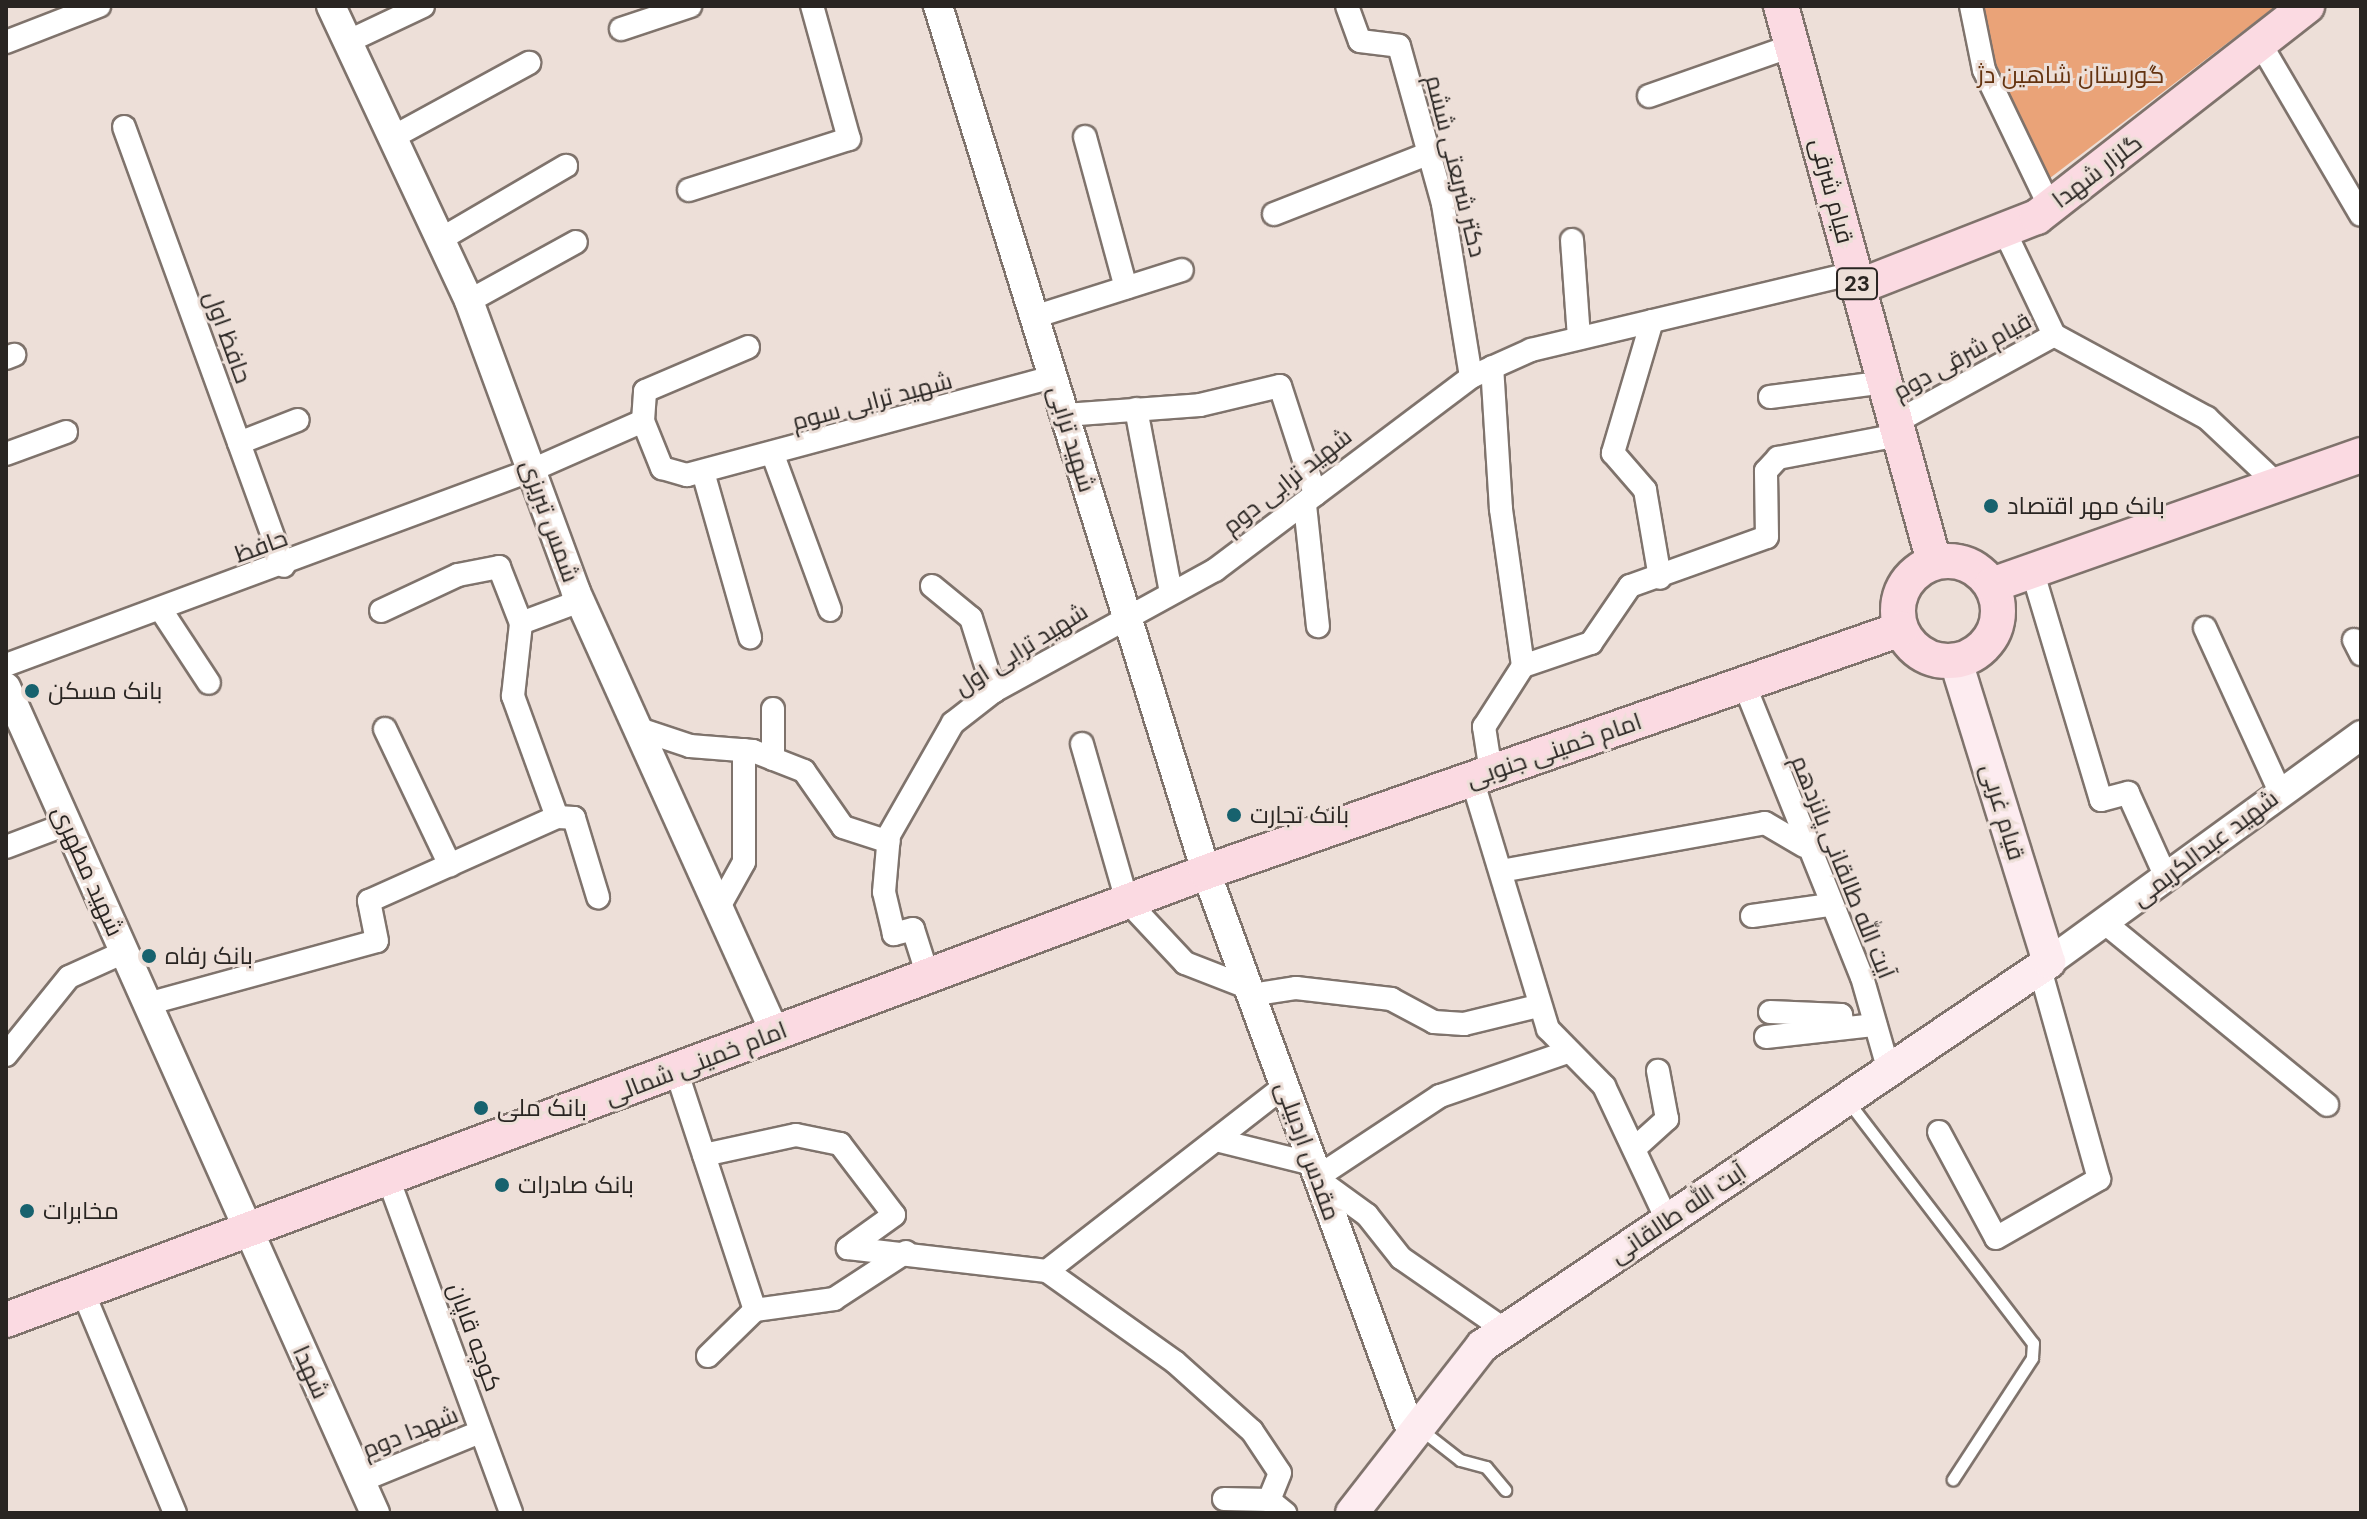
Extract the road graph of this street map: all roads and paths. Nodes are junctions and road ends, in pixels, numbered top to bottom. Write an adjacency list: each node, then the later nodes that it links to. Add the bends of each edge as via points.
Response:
1 (99, 6): 13 (street)
2 (331, 6): 12 (street, شمس تبریزی)
3 (423, 6): 12 (street)
4 (812, 6): 23 (street, via 849,139)
5 (938, 6): 35 (street, شهید ترابی)
6 (1347, 6): 21 (street, دکتر شریعتی ششم, via 1360,41 1399,46)
7 (1781, 6): 15 (main road, قیام شرقی / 23)
8 (1971, 6): 24 (street, via 1984,70)
9 (2307, 6): 14 (main road, گلزار شهدا / 23)
10 (677, 8): 11 (street)
11 (621, 29)
12 (349, 41): 19 (street, شمس تبریزی)
13 (6, 42)
14 (2260, 43): 24 (main road, گلزار شهدا / 23); 26 (street)
15 (1792, 46): 17 (street); 32 (main road, قیام شرقی / 23)
16 (529, 63): 19 (street)
17 (1649, 96)
18 (124, 127): 51 (street, حافظ اول)
19 (395, 136): 28 (street, شمس تبریزی)
20 (1085, 137): 33 (street)
21 (1427, 154): 25 (street); 42 (street, دکتر شریعتی ششم, via 1443,204)
22 (566, 166): 28 (street)
23 (689, 190)
24 (2050, 207): 27 (main road, گلزار شهدا / 23)
25 (1274, 214)
26 (2361, 215)
27 (2004, 230): 32 (main road, گلزار شهدا / 23); 37 (street)
28 (441, 239): 34 (street, شمس تبریزی)
29 (1572, 240): 38 (street)
30 (576, 242): 34 (street)
31 (1182, 270): 33 (street)
32 (1856, 280): 36 (street, شهید ترابی دوم); 43 (main road, قیام شرقی / 23)
33 (1126, 288): 35 (street)
34 (469, 301): 55 (street, شمس تبریزی)
35 (1034, 317): 41 (street, شهید ترابی)
36 (1652, 321): 38 (street, شهید ترابی دوم); 62 (street, via 1613,453 1645,490)
37 (2054, 335): 49 (street, قیام شرقی دوم); 57 (street, via 2207,418)
38 (1579, 338): 40 (street, شهید ترابی دوم)
39 (748, 347): 48 (street, via 645,391)
40 (1492, 367): 42 (street, شهید ترابی دوم); 78 (street, via 1501,509)
41 (1053, 377): 46 (street, شهید ترابی); 53 (street, شهید ترابی سوم)
42 (1471, 377): 58 (street, شهید ترابی دوم)
43 (1885, 382): 44 (street); 49 (main road, قیام شرقی / 23)
44 (1770, 397)
45 (1136, 409): 46 (street); 58 (street, via 1280,386); 65 (street)
46 (1065, 415): 70 (street, شهید ترابی)
47 (298, 420): 51 (street)
48 (643, 421): 55 (street, حافظ); 56 (street, via 651,449 674,476)
49 (1897, 428): 59 (main road, قیام شرقی / 23); 62 (street, قیام شرقی دوم, via 1778,458 1766,471 1767,537)
50 (66, 432): 52 (street)
51 (239, 443): 60 (street, حافظ اول)
52 (6, 454)
53 (773, 455): 56 (street, شهید ترابی سوم); 68 (street)
54 (2357, 462): 57 (main road)
55 (532, 470): 60 (street, حافظ); 66 (street, شمس تبریزی)
56 (703, 472): 75 (street)
57 (2276, 483): 61 (main road)
58 (1310, 499): 65 (street, شهید ترابی دوم); 72 (street)
59 (1934, 562): 63 (main road, via 1967,563); 74 (main road, via 1899,596)
60 (284, 566): 67 (street, حافظ)
61 (2032, 570): 63 (main road); 100 (street, via 2101,800 2128,793)
62 (1660, 578): 78 (street, via 1620,591 1591,643)
63 (1992, 585): 76 (main road, via 1994,632)
64 (932, 586): 82 (street, via 971,618)
65 (1171, 592): 70 (street, شهید ترابی دوم)
66 (580, 601): 71 (street); 84 (street, شمس تبریزی)
67 (161, 610): 77 (street, حافظ); 79 (street)
68 (830, 610)
69 (381, 611): 71 (street, via 458,575 499,567)
70 (1127, 613): 82 (street, شهید ترابی اول); 99 (street, شهید ترابی)
71 (521, 623): 92 (street, via 513,696)
72 (1318, 626)
73 (2205, 628): 91 (street)
74 (1901, 629): 76 (main road, via 1923,655); 80 (main road, امام خمینی جنوبی)
75 (750, 637)
76 (1956, 661): 108 (main road, قیام غربی)
77 (6, 665)
78 (1523, 666): 90 (street, via 1484,727)
79 (209, 683)
80 (1744, 684): 90 (main road, امام خمینی جنوبی); 95 (street, آیت الله طالقانی پانزدهم)
81 (6, 687): 93 (street, شهید مطهری)
82 (994, 691): 94 (street, شهید ترابی اول, via 953,723 902,801)
83 (773, 709): 89 (street)
84 (636, 728): 88 (street, via 690,746); 104 (street, شمس تبریزی)
85 (385, 729): 97 (street)
86 (2361, 735): 91 (street, شهید عبدالکریمی)
87 (1082, 744): 102 (street)
88 (744, 750): 89 (street); 104 (street, via 744,862)
89 (773, 759): 94 (street, via 804,771 843,827)
90 (1482, 775): 98 (street); 99 (main road, امام خمینی جنوبی)
91 (2280, 792): 100 (street, شهید عبدالکریمی)
92 (557, 817): 97 (street); 101 (street, via 574,818)
93 (67, 824): 96 (street); 107 (street, شهید مطهری)
94 (889, 842): 109 (street, شهید ترابی اول, via 884,892 894,934 913,929)
95 (1804, 846): 98 (street, via 1765,823); 103 (street, آیت الله طالقانی پانزدهم)
96 (6, 847)
97 (450, 865): 111 (street, via 369,901 377,941)
98 (1501, 871): 112 (street)
99 (1206, 872): 102 (main road, امام خمینی شمالی); 110 (street, مقدس اردبیلی)
100 (2166, 877): 106 (street, شهید عبدالکریمی)
101 (598, 897)
102 (1127, 901): 109 (main road, امام خمینی شمالی); 110 (street, via 1185,963)
103 (1828, 905): 105 (street); 114 (street, آیت الله طالقانی پانزدهم)
104 (719, 907): 116 (street, شمس تبریزی)
105 (1752, 916)
106 (2105, 923): 108 (street, شهید عبدالکریمی); 125 (street)
107 (124, 952): 111 (street, شهید مطهری); 119 (street, via 69,977)
108 (2045, 966): 122 (main road, آیت الله طالقانی); 126 (street, via 2099,1179 1996,1238)
109 (928, 976): 116 (main road, امام خمینی شمالی)
110 (1250, 992): 112 (street, via 1296,988 1391,999 1434,1022 1464,1024); 123 (street, مقدس اردبیلی)
111 (147, 1004): 133 (street, شهید مطهری)
112 (1538, 1006): 118 (street)
113 (1770, 1012): 115 (street, via 1841,1015)
114 (1875, 1025): 115 (street); 122 (street, آیت الله طالقانی پانزدهم)
115 (1843, 1028): 117 (street)
116 (775, 1033): 120 (main road, امام خمینی شمالی)
117 (1766, 1037)
118 (1568, 1052): 128 (street, via 1604,1086); 130 (street, via 1440,1096)
119 (6, 1055)
120 (676, 1070): 129 (street); 131 (main road, امام خمینی شمالی)
121 (1658, 1071): 128 (street, via 1667,1119)
122 (1889, 1071): 124 (main road, آیت الله طالقانی)
123 (1285, 1086): 127 (street); 130 (street, مقدس اردبیلی)
124 (1846, 1099): 132 (main road, آیت الله طالقانی); 143 (lane, via 2033,1343 2032,1358)
125 (2327, 1105)
126 (1939, 1132)
127 (1220, 1141): 130 (street); 135 (street)
128 (1636, 1147): 132 (street)
129 (704, 1155): 134 (street, via 796,1135 840,1144 894,1215 848,1248); 137 (street)
130 (1315, 1171): 139 (street, via 1367,1215 1401,1258); 141 (street, مقدس اردبیلی)
131 (388, 1178): 133 (main road, امام خمینی شمالی); 142 (street, کوچه قاپان)
132 (1667, 1220): 139 (main road, آیت الله طالقانی)
133 (248, 1231): 136 (main road, امام خمینی شمالی); 144 (street, شهدا)
134 (906, 1252): 135 (street); 137 (street, via 834,1299)
135 (1047, 1271): 147 (street, via 1175,1362 1252,1431 1280,1473)
136 (83, 1292): 138 (main road, امام خمینی شمالی); 148 (street)
137 (755, 1310): 140 (street)
138 (6, 1320)
139 (1505, 1330): 141 (main road, آیت الله طالقانی, via 1482,1346)
140 (708, 1356)
141 (1413, 1428): 145 (lane, via 1460,1460 1486,1467); 151 (main road, آیت الله طالقانی)
142 (480, 1432): 144 (street, شهدا دوم); 150 (street, کوچه قاپان)
143 (1953, 1479)
144 (360, 1481): 149 (street, شهدا)
145 (1505, 1490)
146 (1224, 1499): 147 (street)
147 (1277, 1506)
148 (175, 1513)
149 (375, 1513)
150 (511, 1513)
151 (1352, 1513)

